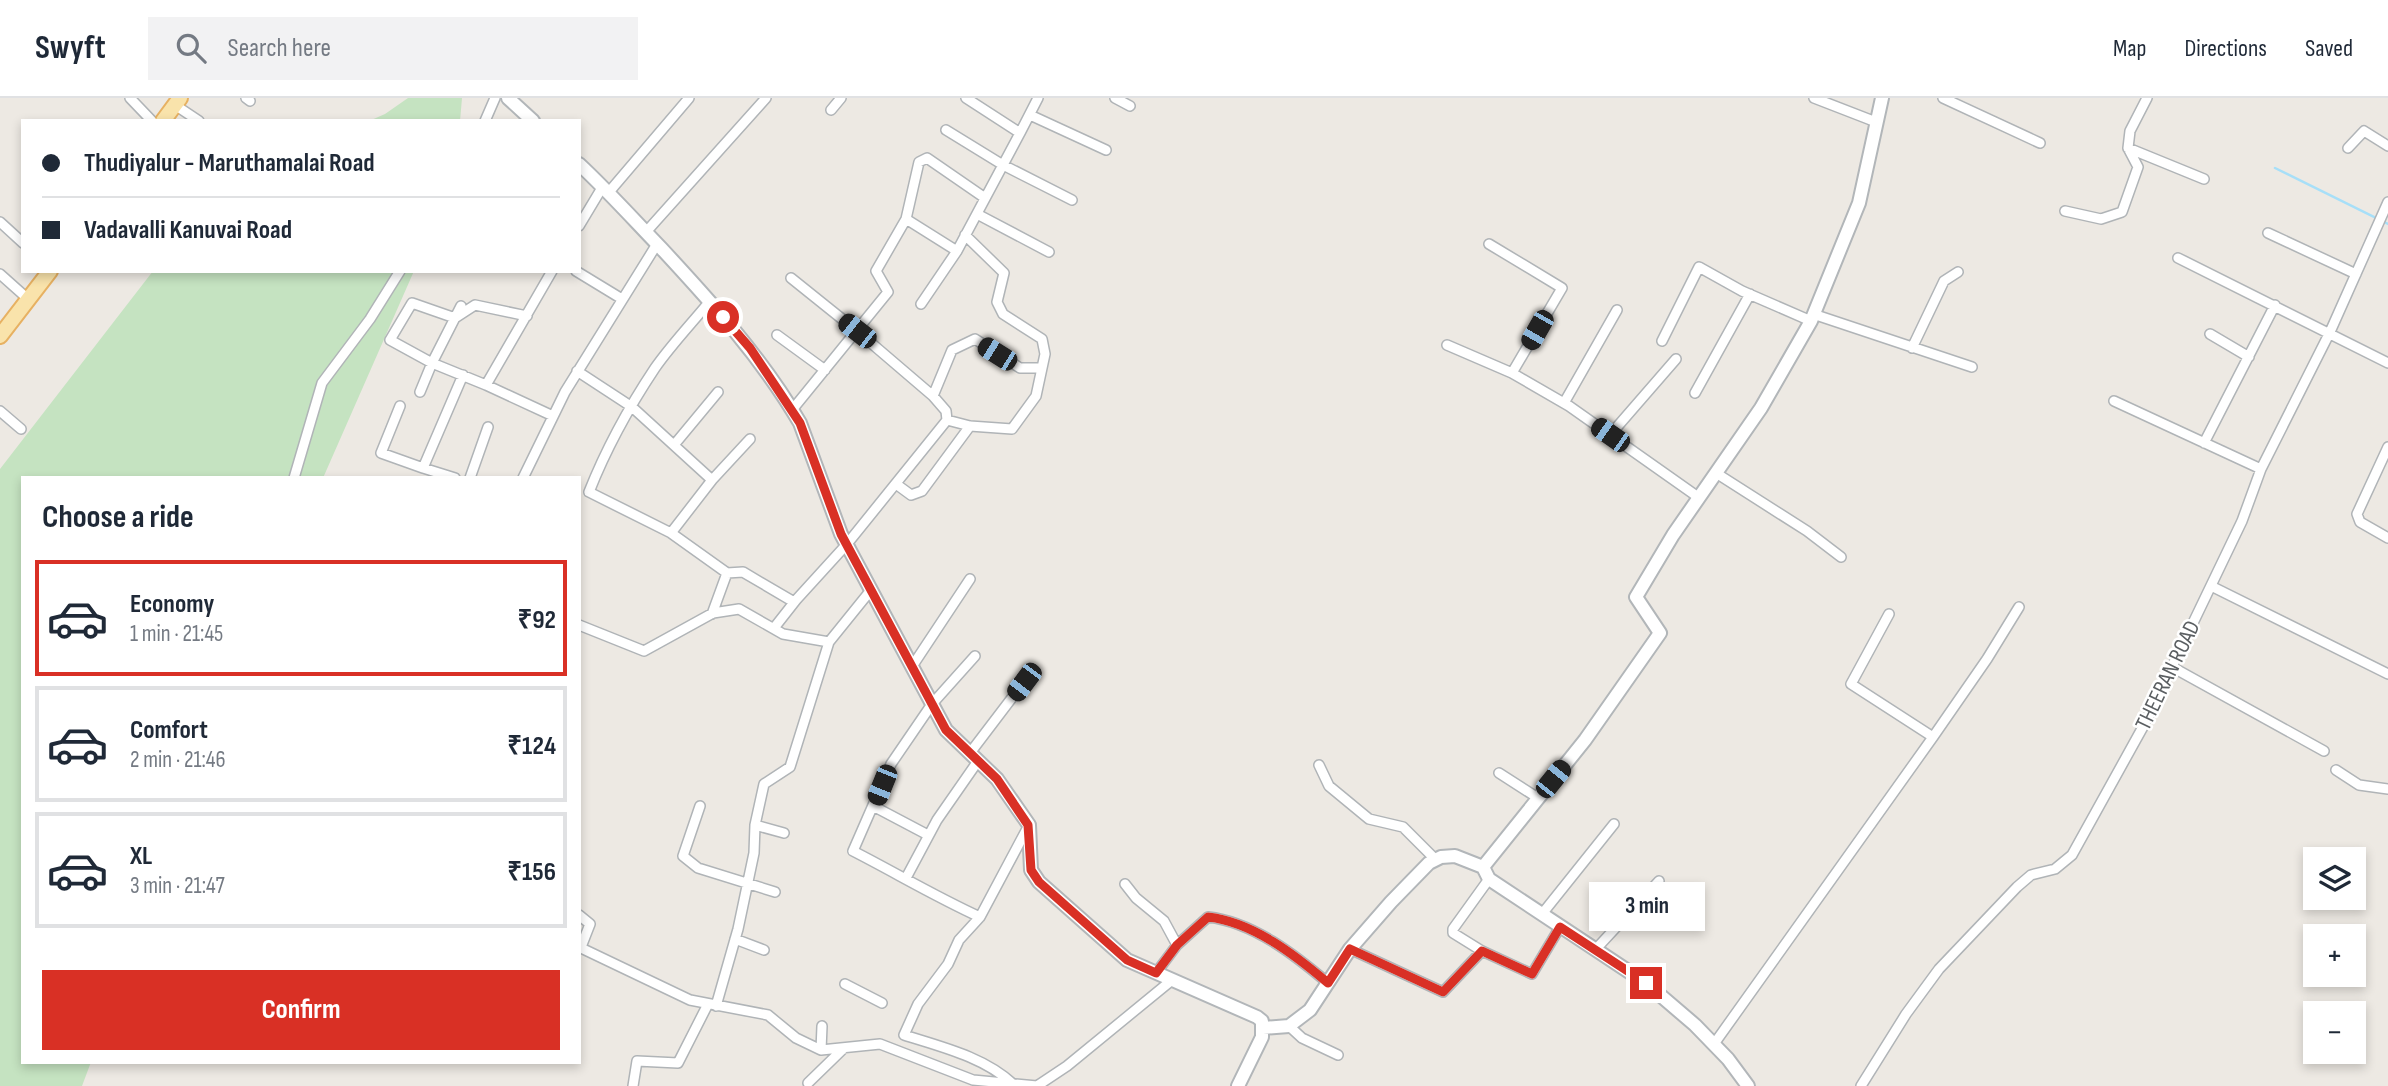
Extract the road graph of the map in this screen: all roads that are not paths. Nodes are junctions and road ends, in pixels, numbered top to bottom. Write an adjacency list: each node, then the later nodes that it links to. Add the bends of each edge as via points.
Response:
1 (130, 98): 18 (street)
2 (495, 98): 21 (street)
3 (508, 98): 22 (street)
4 (689, 98): 34 (street)
5 (766, 98): 43 (street)
6 (841, 98): 16 (street)
7 (966, 98): 25 (street)
8 (1038, 98): 17 (street)
9 (1115, 98): 15 (street)
10 (1814, 98): 23 (street)
11 (1882, 98): 23 (street)
12 (1943, 98): 26 (street)
13 (2147, 98): 28 (street, via 2130,131)
14 (178, 101): 19 (main road); 20 (street)
15 (1130, 106)
16 (831, 110)
17 (1030, 115): 25 (street); 30 (street)
18 (150, 119)
19 (164, 119)
20 (197, 119)
21 (486, 119)
22 (531, 119)
23 (1876, 122): 70 (street, via 1859,203)
24 (946, 130): 31 (street)
25 (1020, 133): 31 (street)
26 (2040, 143)
27 (2388, 146): 29 (street, via 2364,131)
28 (2128, 148): 33 (street); 38 (street, via 2138,167 2122,212 2101,219)
29 (2348, 148)
30 (1106, 150)
31 (1003, 164): 35 (street); 36 (street)
32 (581, 166): 34 (street)
33 (2204, 179)
34 (606, 189): 42 (street); 43 (street)
35 (985, 198): 39 (street); 40 (street, via 927,158 919,162)
36 (1072, 201)
37 (2388, 202): 58 (street, THEERAN ROAD)
38 (2065, 211)
39 (977, 214): 45 (street); 50 (street)
40 (906, 219): 49 (street); 71 (street, via 876,271 888,292)
41 (0, 222): 46 (street)
42 (581, 223)
43 (646, 232): 47 (street)
44 (2268, 233): 58 (street)
45 (965, 236): 49 (street); 84 (street, via 1004,273 997,302 1003,314 1042,338)
46 (21, 241)
47 (657, 244): 62 (street); 63 (street)
48 (1489, 244): 87 (street, via 1562,288)
49 (957, 251): 64 (street)
50 (1049, 252)
51 (2178, 258): 65 (street)
52 (1958, 272): 78 (street, via 1944,281)
53 (48, 273): 61 (main road)
54 (399, 273): 113 (street, via 322,383)
55 (551, 273): 68 (street)
56 (579, 273): 62 (street)
57 (0, 274): 61 (street)
58 (2356, 274): 72 (street, THEERAN ROAD)
59 (791, 278): 71 (street)
60 (1750, 294): 70 (street); 76 (street, via 1699,267); 92 (street)
61 (28, 299): 74 (main road)
62 (622, 299): 86 (street)
63 (710, 301): 97 (street, via 656,367); 98 (street, via 750,348)
64 (921, 304)
65 (2276, 305): 72 (street); 79 (street)
66 (461, 306): 69 (street)
67 (1617, 310): 95 (street)
68 (527, 316): 69 (street, via 475,305); 89 (street)
69 (455, 318): 81 (street); 81 (street, via 412,303 390,341)
70 (1812, 318): 78 (street); 112 (street, via 1761,408)
71 (857, 331): 85 (street); 93 (street)
72 (2330, 332): 82 (street); 111 (street, THEERAN ROAD)
73 (2210, 334): 79 (street)
74 (0, 335)
75 (777, 335): 85 (street)
76 (1662, 341)
77 (1447, 345): 87 (street)
78 (1912, 348): 83 (street)
79 (2249, 357): 107 (street)
80 (1676, 359): 105 (street)
81 (432, 362): 88 (street); 90 (street)
82 (2388, 363)
83 (1972, 367)
84 (1042, 368): 93 (street, via 1020,368 975,340 952,350); 102 (street, via 1036,397 1012,429)
85 (825, 370): 98 (street)
86 (577, 371): 97 (street); 100 (street)
87 (1512, 373): 95 (street)
88 (463, 375): 89 (street); 110 (street)
89 (486, 385): 100 (street)
90 (420, 392)
91 (718, 392): 108 (street)
92 (1695, 393)
93 (933, 396): 101 (street)
94 (2114, 401): 107 (street)
95 (1564, 403): 105 (street)
96 (400, 406): 110 (street, via 381,453)
97 (632, 407): 108 (street); 120 (street, via 589,492)
98 (792, 410): 122 (street)
99 (0, 411): 104 (street)
100 (553, 416): 116 (street)
101 (947, 419): 102 (street); 118 (street)
102 (970, 426): 118 (street, via 922,491 911,495)
103 (488, 427): 115 (street)
104 (21, 429)
105 (1610, 435): 119 (street)
106 (750, 439): 117 (street)
107 (2204, 443): 111 (street)
108 (674, 445): 117 (street)
109 (2388, 447): 121 (street, via 2357,514 2360,523)
110 (423, 468): 114 (street)
111 (2261, 469): 126 (street, THEERAN ROAD)
112 (1716, 473): 119 (street); 123 (street)
113 (295, 476)
114 (449, 476)
115 (471, 476)
116 (524, 476)
117 (712, 480): 120 (street)
118 (895, 484): 122 (street)
119 (1698, 497): 148 (street, via 1636,597 1660,633)
120 (671, 533): 124 (street)
121 (2388, 537)
122 (847, 544): 127 (street); 128 (street)
123 (1841, 556)
124 (727, 573): 128 (street, via 743,572); 130 (street)
125 (970, 579): 136 (street)
126 (2211, 586): 137 (street, THEERAN ROAD); 138 (street)
127 (871, 590): 134 (street); 136 (street)
128 (794, 602): 133 (street)
129 (2019, 607): 141 (street)
130 (712, 614): 132 (street, via 644,652); 133 (street, via 740,609)
131 (1889, 614): 141 (street, via 1852,684)
132 (581, 626)
133 (774, 628): 134 (street, via 783,634)
134 (829, 642): 152 (street, via 790,767 764,785)
135 (975, 656): 140 (street)
136 (913, 666): 140 (street)
137 (2172, 667): 142 (street); 195 (street, THEERAN ROAD, via 2072,855 2056,869 2024,881 1938,970)
138 (2388, 674)
139 (1024, 682): 143 (street)
140 (933, 704): 143 (street, via 946,730); 150 (street, via 891,764)
141 (1933, 737): 184 (street)
142 (2324, 751)
143 (974, 757): 153 (street, via 997,779); 155 (street)
144 (1320, 765): 156 (street, via 1329,786 1369,819 1404,827)
145 (2336, 770): 147 (street, via 2359,785)
146 (1499, 773): 148 (street)
147 (2388, 789)
148 (1538, 798): 157 (street)
149 (700, 806): 160 (street, via 683,856 698,868)
150 (873, 806): 155 (street); 158 (street, via 853,852)
151 (1614, 824): 163 (street)
152 (755, 825): 154 (street); 160 (street)
153 (1028, 825): 165 (street); 175 (street, via 1031,870 1039,882 1127,960)
154 (784, 833)
155 (928, 835): 158 (street)
156 (1436, 860): 157 (street, via 1455,856); 171 (street, via 1420,871)
157 (1486, 873): 163 (street); 174 (street, via 1453,929)
158 (906, 878): 165 (street)
159 (1659, 881): 173 (street)
160 (748, 883): 162 (street); 167 (street)
161 (1125, 884): 169 (street, via 1164,921)
162 (775, 891)
163 (1542, 914): 166 (street)
164 (581, 917): 168 (street, via 590,924)
165 (979, 917): 190 (street, via 918,1004 904,1035 999,1070)
166 (1560, 927): 173 (street); 174 (street, via 1532,974)
167 (735, 939): 172 (street); 180 (street)
168 (581, 945)
169 (1177, 945): 175 (street); 177 (street, via 1208,917 1222,919 1269,939)
170 (581, 947): 180 (street)
171 (1350, 949): 174 (street, via 1443,992); 177 (street)
172 (764, 950)
173 (1594, 950): 184 (street, via 1646,983)
174 (1482, 951)
175 (1156, 973): 176 (street)
176 (1172, 980): 183 (street, via 1257,1017); 192 (street)
177 (1328, 983): 182 (street, via 1310,1010)
178 (845, 984): 179 (street)
179 (882, 1003)
180 (712, 1005): 186 (street, via 768,1015 796,1038); 191 (street, via 678,1063 637,1061)
181 (822, 1026): 186 (street)
182 (1289, 1026): 183 (street); 187 (street, via 1302,1038)
183 (1263, 1028): 193 (street)
184 (1714, 1044): 194 (street)
185 (844, 1048): 186 (street); 188 (street); 189 (street, via 880,1044)
186 (821, 1050)
187 (1339, 1055)
188 (808, 1083)
189 (971, 1083): 190 (street)
190 (1013, 1084): 192 (street)
191 (633, 1086)
192 (1037, 1086)
193 (1238, 1086)
194 (1748, 1086)
195 (1861, 1086)

